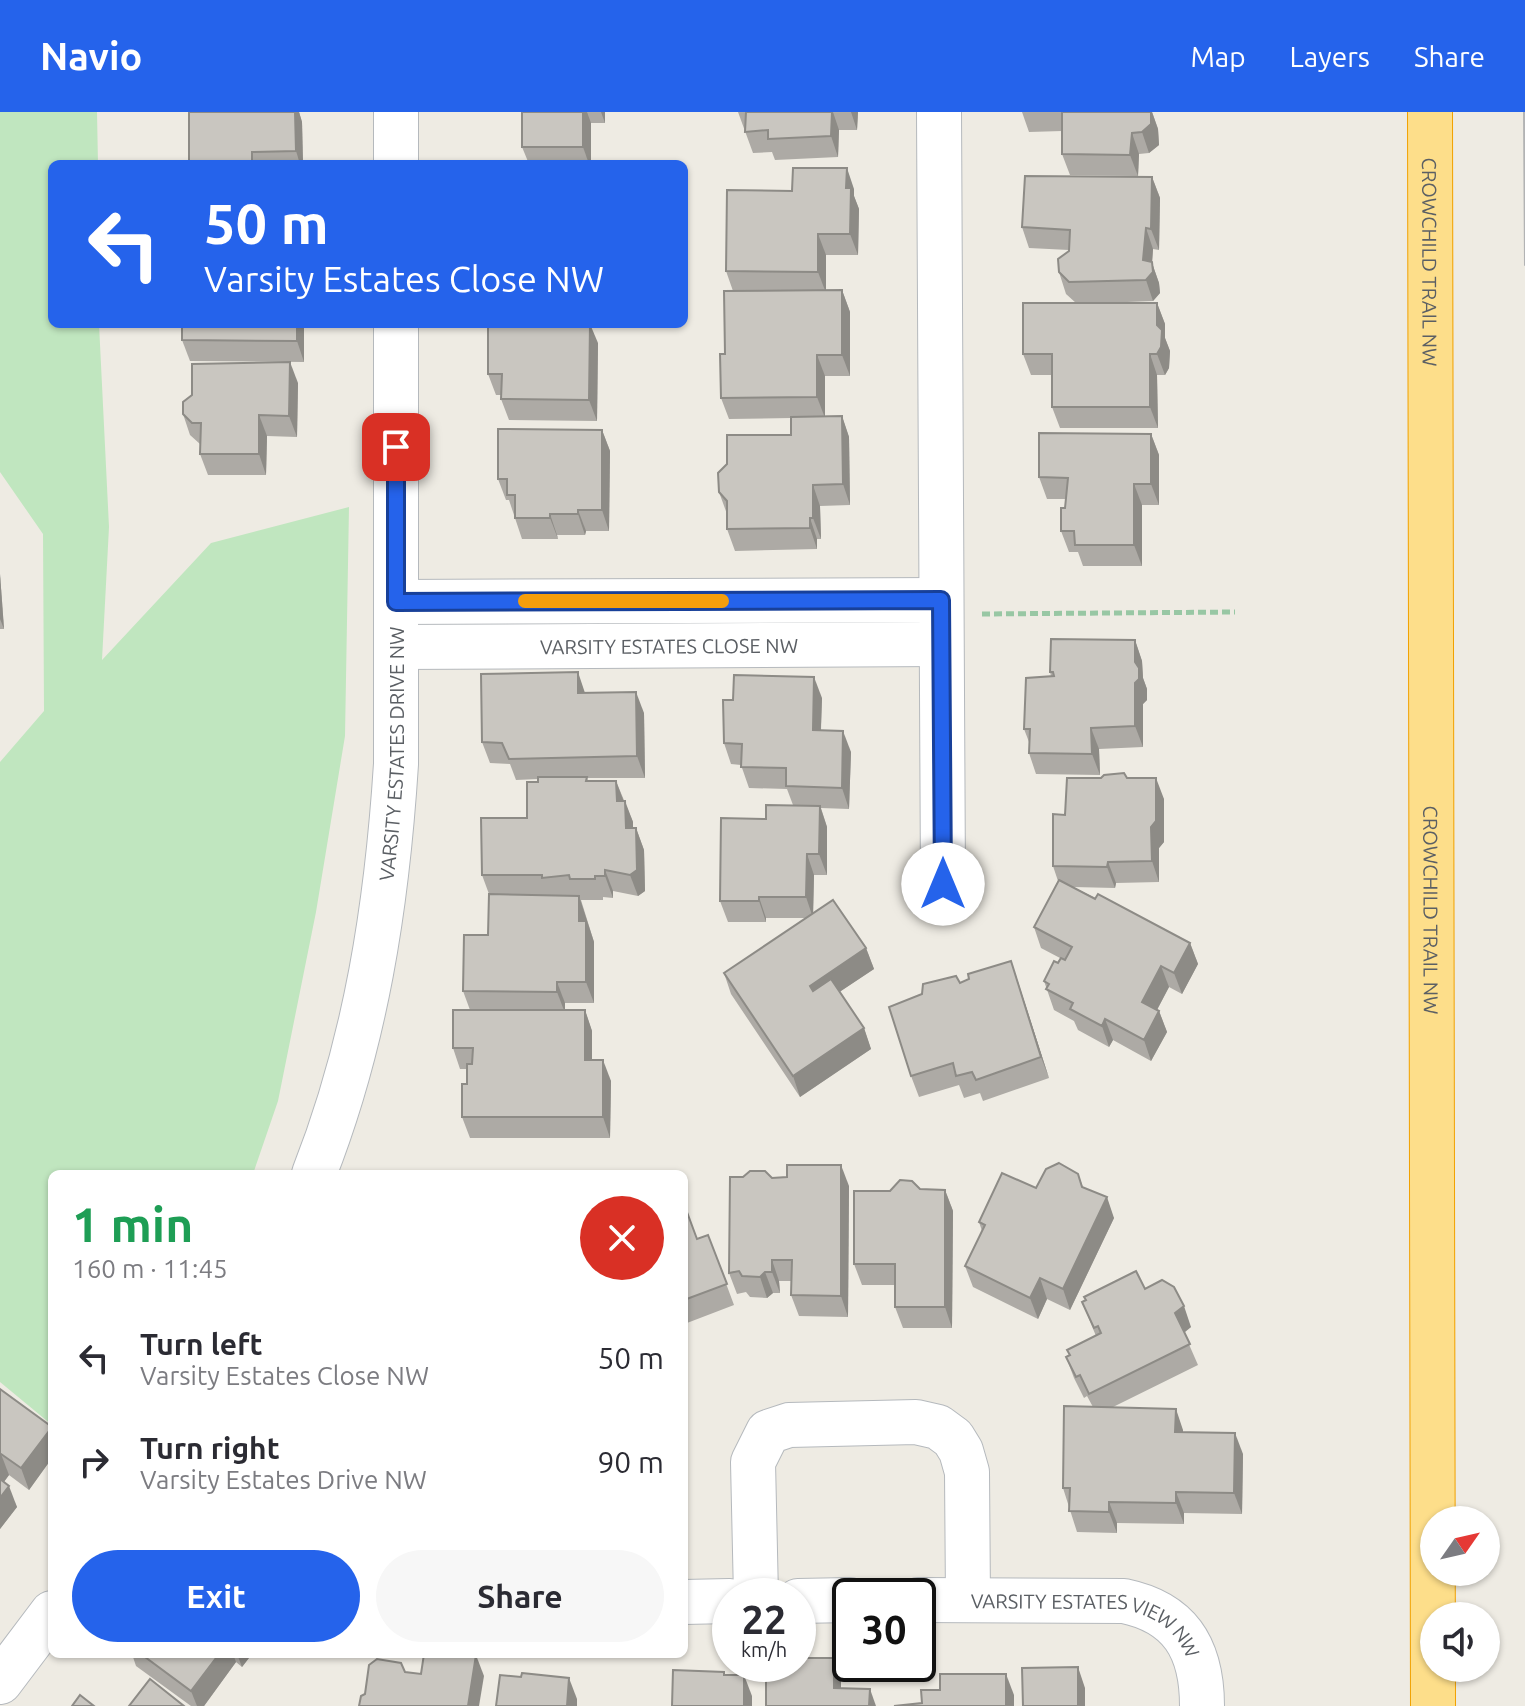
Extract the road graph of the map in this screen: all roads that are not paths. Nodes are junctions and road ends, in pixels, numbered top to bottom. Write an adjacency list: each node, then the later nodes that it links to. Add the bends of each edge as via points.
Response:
1 (396, 112): 4 (street)
2 (939, 112): 7 (street)
3 (1430, 112): 19 (highway, CROWCHILD TRAIL NW)
4 (396, 160)
5 (396, 328): 6 (street, VARSITY ESTATES DRIVE NW)
6 (396, 602): 7 (street); 8 (street, VARSITY ESTATES DRIVE NW)
7 (941, 621): 8 (street, VARSITY ESTATES CLOSE NW); 9 (street)
8 (397, 647): 10 (street, VARSITY ESTATES DRIVE NW, via 396,764 381,925 353,1060)
9 (943, 884)
10 (315, 1170)
11 (756, 1578): 13 (street, via 753,1462 768,1432 789,1425 916,1422 938,1427 961,1451 967,1472)
12 (936, 1600): 13 (street, VARSITY ESTATES VIEW NW)
13 (968, 1600): 18 (street, VARSITY ESTATES VIEW NW, via 1124,1601 1155,1610 1190,1645 1202,1681)
14 (712, 1601): 15 (street)
15 (688, 1602)
16 (48, 1618): 17 (street)
17 (0, 1682)
18 (1202, 1706)
19 (1433, 1706)

